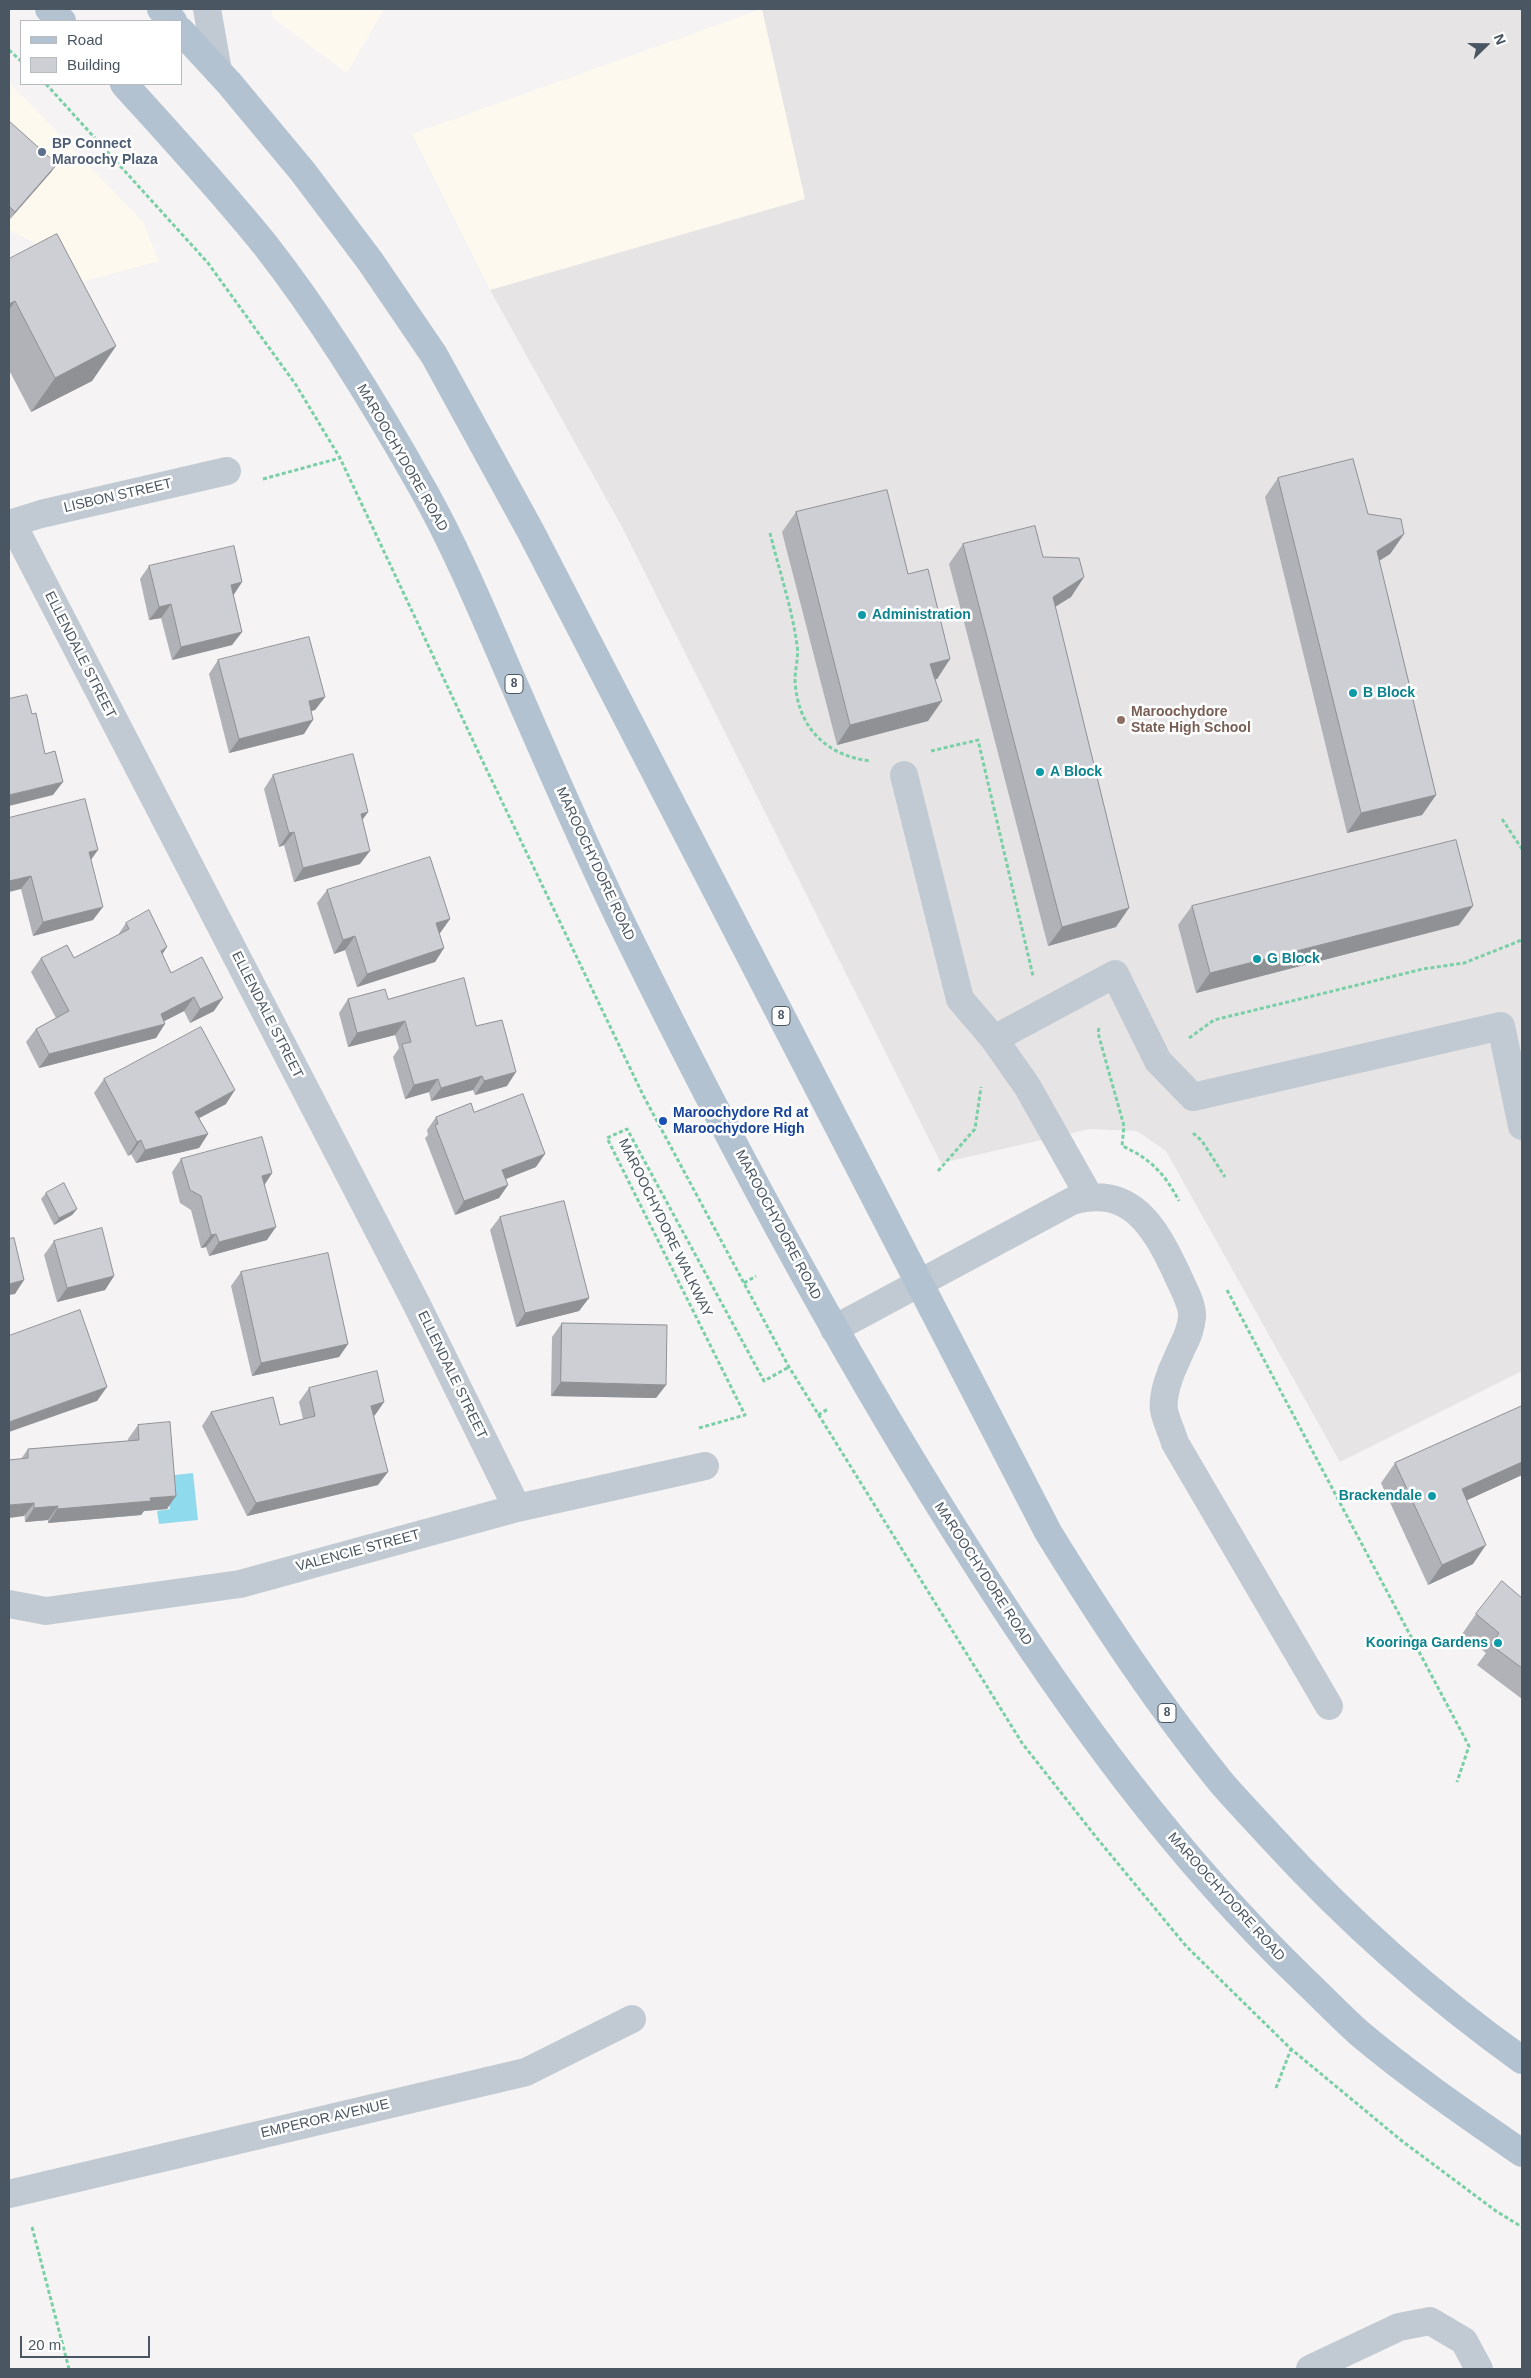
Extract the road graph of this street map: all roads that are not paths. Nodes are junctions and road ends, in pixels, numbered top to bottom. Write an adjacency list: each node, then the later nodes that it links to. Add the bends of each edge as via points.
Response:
1 (49, 9): 4 (main road)
2 (161, 9): 5 (main road)
3 (207, 9): 7 (street)
4 (61, 20)
5 (172, 20)
6 (182, 32): 7 (main road, 8)
7 (218, 70): 15 (main road, 8, via 303,172 370,261 434,355 531,532)
8 (125, 85): 16 (main road, MAROOCHYDORE ROAD / 8, via 186,151 267,248 336,345 427,496 478,600 624,928 775,1222)
9 (227, 471): 10 (street, LISBON STREET)
10 (10, 524): 18 (street, ELLENDALE STREET, via 416,1303)
11 (904, 775): 12 (street, via 960,999)
12 (994, 1039): 13 (street, via 1115,974 1158,1061 1193,1097 1501,1026); 14 (street, via 1026,1086)
13 (1522, 1126)
14 (1090, 1196): 15 (street, via 1072,1201); 20 (street, via 1107,1196 1125,1202 1147,1220 1165,1248 1192,1314 1190,1334 1167,1387 1164,1410 1175,1443)
15 (918, 1282): 16 (street); 22 (main road, 8, via 1048,1532 1099,1616 1156,1698 1221,1782 1312,1881 1400,1965)
16 (834, 1329): 23 (main road, MAROOCHYDORE ROAD / 8, via 936,1502 1040,1663 1124,1780 1194,1865 1270,1948 1359,2032)
17 (705, 1466): 18 (street, VALENCIE STREET)
18 (517, 1508): 19 (street, VALENCIE STREET, via 240,1584 46,1611)
19 (9, 1604)
20 (1329, 1706)
21 (632, 2019): 24 (street, EMPEROR AVENUE, via 526,2072)
22 (1522, 2060)
23 (1522, 2153)
24 (16, 2193)
25 (1310, 2369): 26 (street, via 1399,2326 1430,2321 1464,2341)
26 (1479, 2369)

